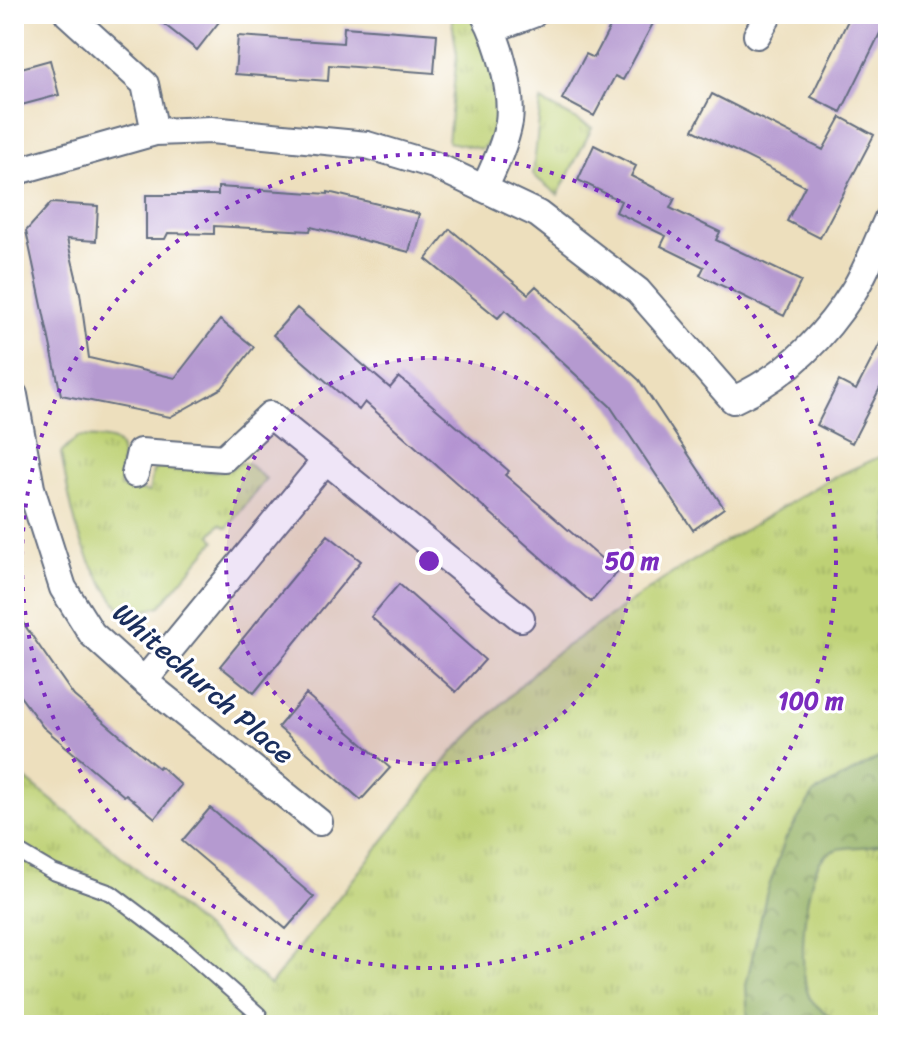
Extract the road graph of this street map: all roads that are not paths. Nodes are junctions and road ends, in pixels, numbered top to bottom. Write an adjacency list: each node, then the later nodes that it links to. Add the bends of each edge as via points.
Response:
1 (68, 14): 4 (street, via 145,84)
2 (533, 14): 3 (street)
3 (488, 22): 6 (street, via 506,74 509,121)
4 (155, 132): 5 (street); 6 (street, via 211,130 367,145)
5 (14, 172)
6 (485, 187): 7 (street, via 538,214 638,291 733,400 757,390 795,362 830,324 854,291)
7 (888, 218)
8 (14, 395): 11 (street, Whitechurch Place)
9 (325, 461): 10 (street, via 270,415 224,458 140,452); 12 (street); 13 (street)
10 (135, 474)
11 (22, 489): 13 (street, Whitechurch Place, via 63,588 92,634)
12 (521, 618)
13 (144, 681): 14 (street, Whitechurch Place)
14 (319, 822)
15 (14, 849): 16 (lane, via 53,872 111,893 259,1015)
16 (252, 1025)

